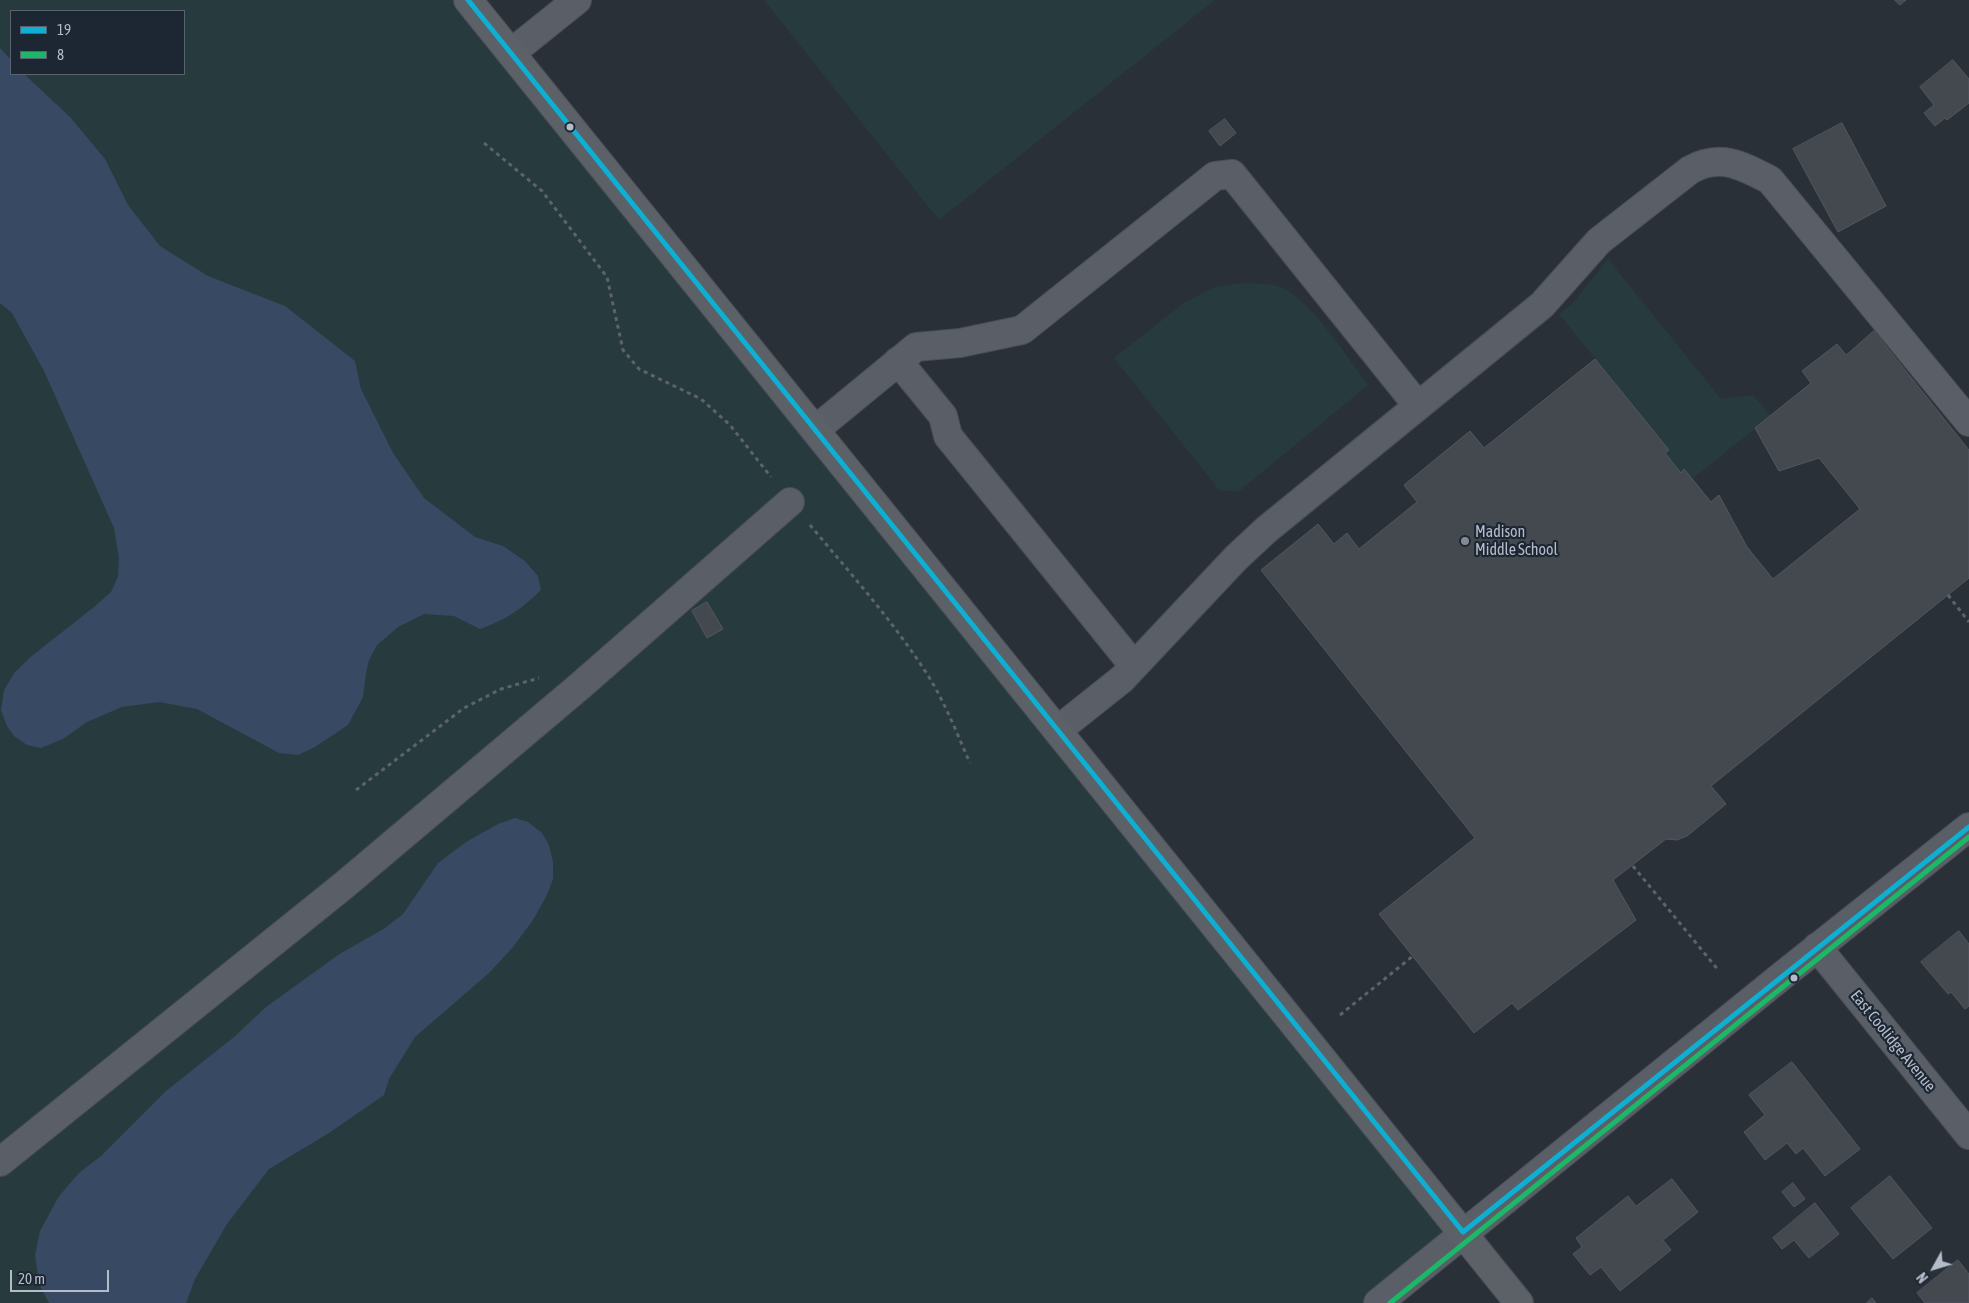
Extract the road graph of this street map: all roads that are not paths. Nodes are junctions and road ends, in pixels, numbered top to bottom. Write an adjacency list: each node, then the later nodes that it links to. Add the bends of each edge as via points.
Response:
1 (468, 0): 3 (main road)
2 (577, 0): 3 (street)
3 (511, 53): 7 (main road)
4 (898, 361): 5 (street, via 916,347 960,343 1022,330 1215,176 1232,174); 7 (street); 9 (street, via 943,416 948,436)
5 (1418, 406): 6 (street, via 1542,305 1599,241 1690,170 1712,161 1729,162 1770,180); 9 (street, via 1245,549)
6 (1969, 422)
7 (815, 430): 10 (main road)
8 (790, 502): 14 (street, via 580,686 343,886)
9 (1134, 666): 10 (street)
10 (1058, 730): 15 (main road)
11 (1969, 827): 12 (street)
12 (1817, 947): 13 (street, East Coolidge Avenue); 15 (street)
13 (1969, 1135)
14 (0, 1162)
15 (1463, 1232): 16 (street); 17 (main road)
16 (1378, 1303)
17 (1519, 1303)

